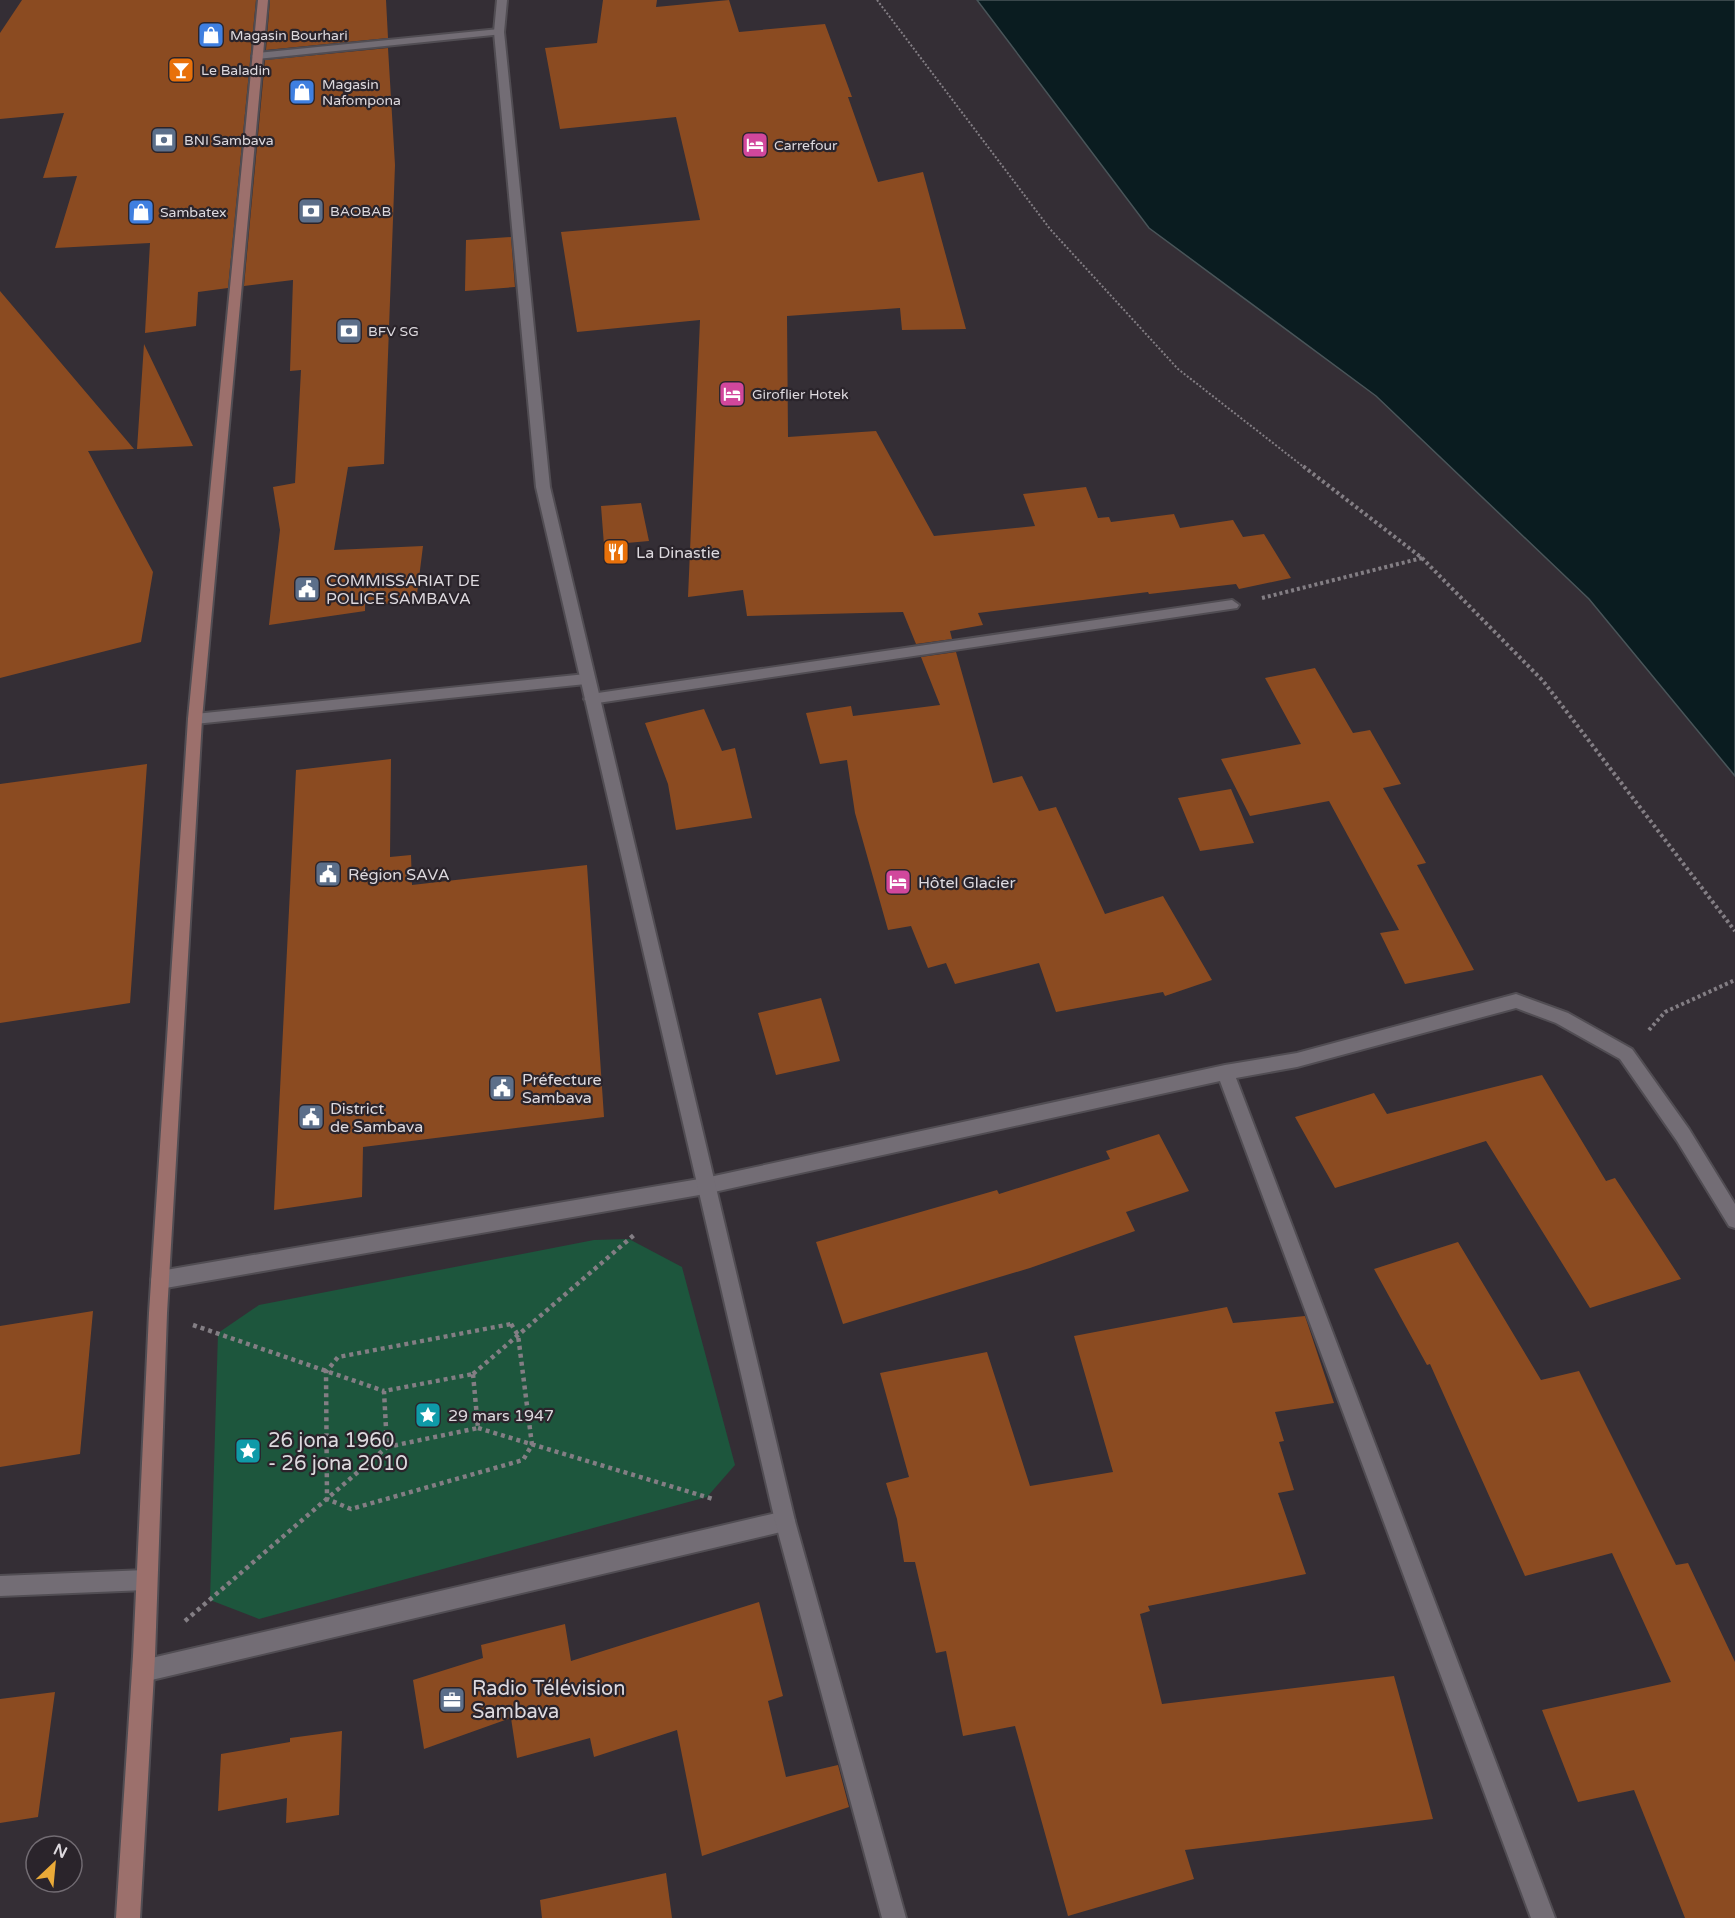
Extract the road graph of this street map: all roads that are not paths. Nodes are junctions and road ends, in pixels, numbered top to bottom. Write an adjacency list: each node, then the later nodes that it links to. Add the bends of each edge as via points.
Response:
1 (263, 0): 4 (main road)
2 (502, 0): 3 (street)
3 (499, 32): 4 (street); 6 (street, via 543,487)
4 (257, 56): 8 (main road)
5 (1232, 605): 7 (street)
6 (586, 679): 7 (street); 8 (street)
7 (591, 699): 10 (street)
8 (195, 719): 12 (main road)
9 (1226, 1072): 10 (street); 11 (street, via 1297,1060 1516,1001 1562,1018 1626,1054); 19 (street)
10 (705, 1186): 12 (street); 13 (street)
11 (1735, 1220)
12 (160, 1280): 14 (main road)
13 (785, 1521): 16 (street); 18 (street)
14 (146, 1580): 15 (street); 16 (main road)
15 (0, 1586)
16 (143, 1664): 17 (main road)
17 (128, 1918)
18 (894, 1918)
19 (1543, 1918)

